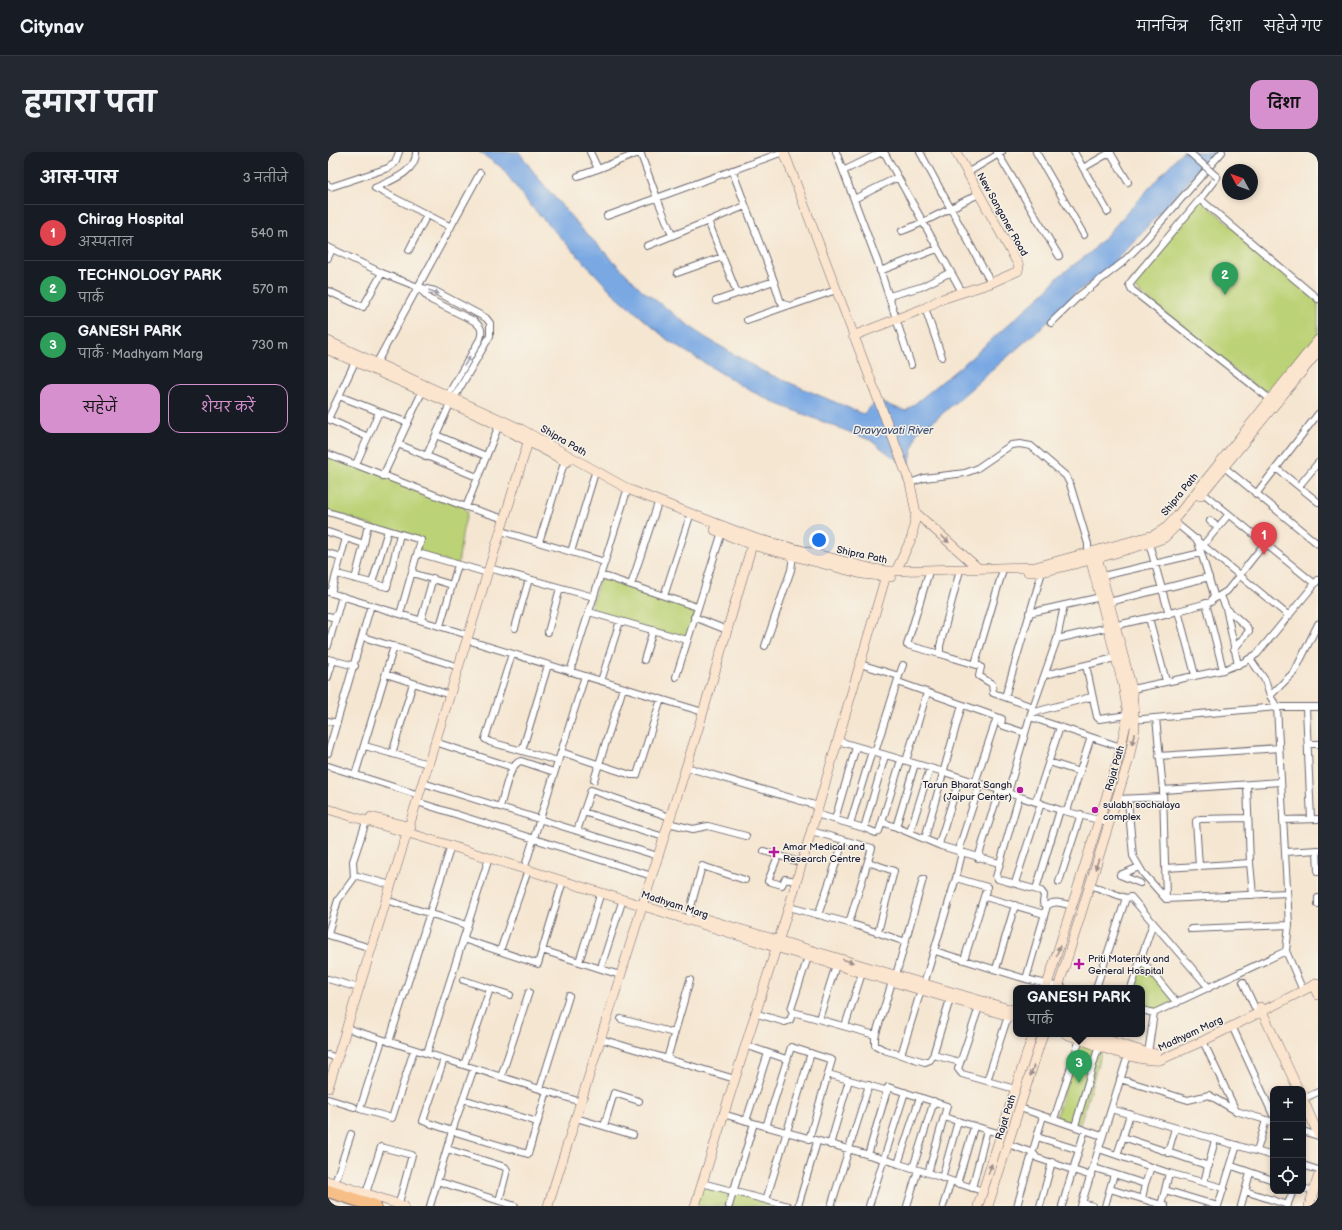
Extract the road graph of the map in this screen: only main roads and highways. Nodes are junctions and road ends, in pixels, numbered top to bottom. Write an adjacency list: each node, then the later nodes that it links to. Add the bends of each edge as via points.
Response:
1 (330, 1185): 2 (highway)
2 (375, 1206)

